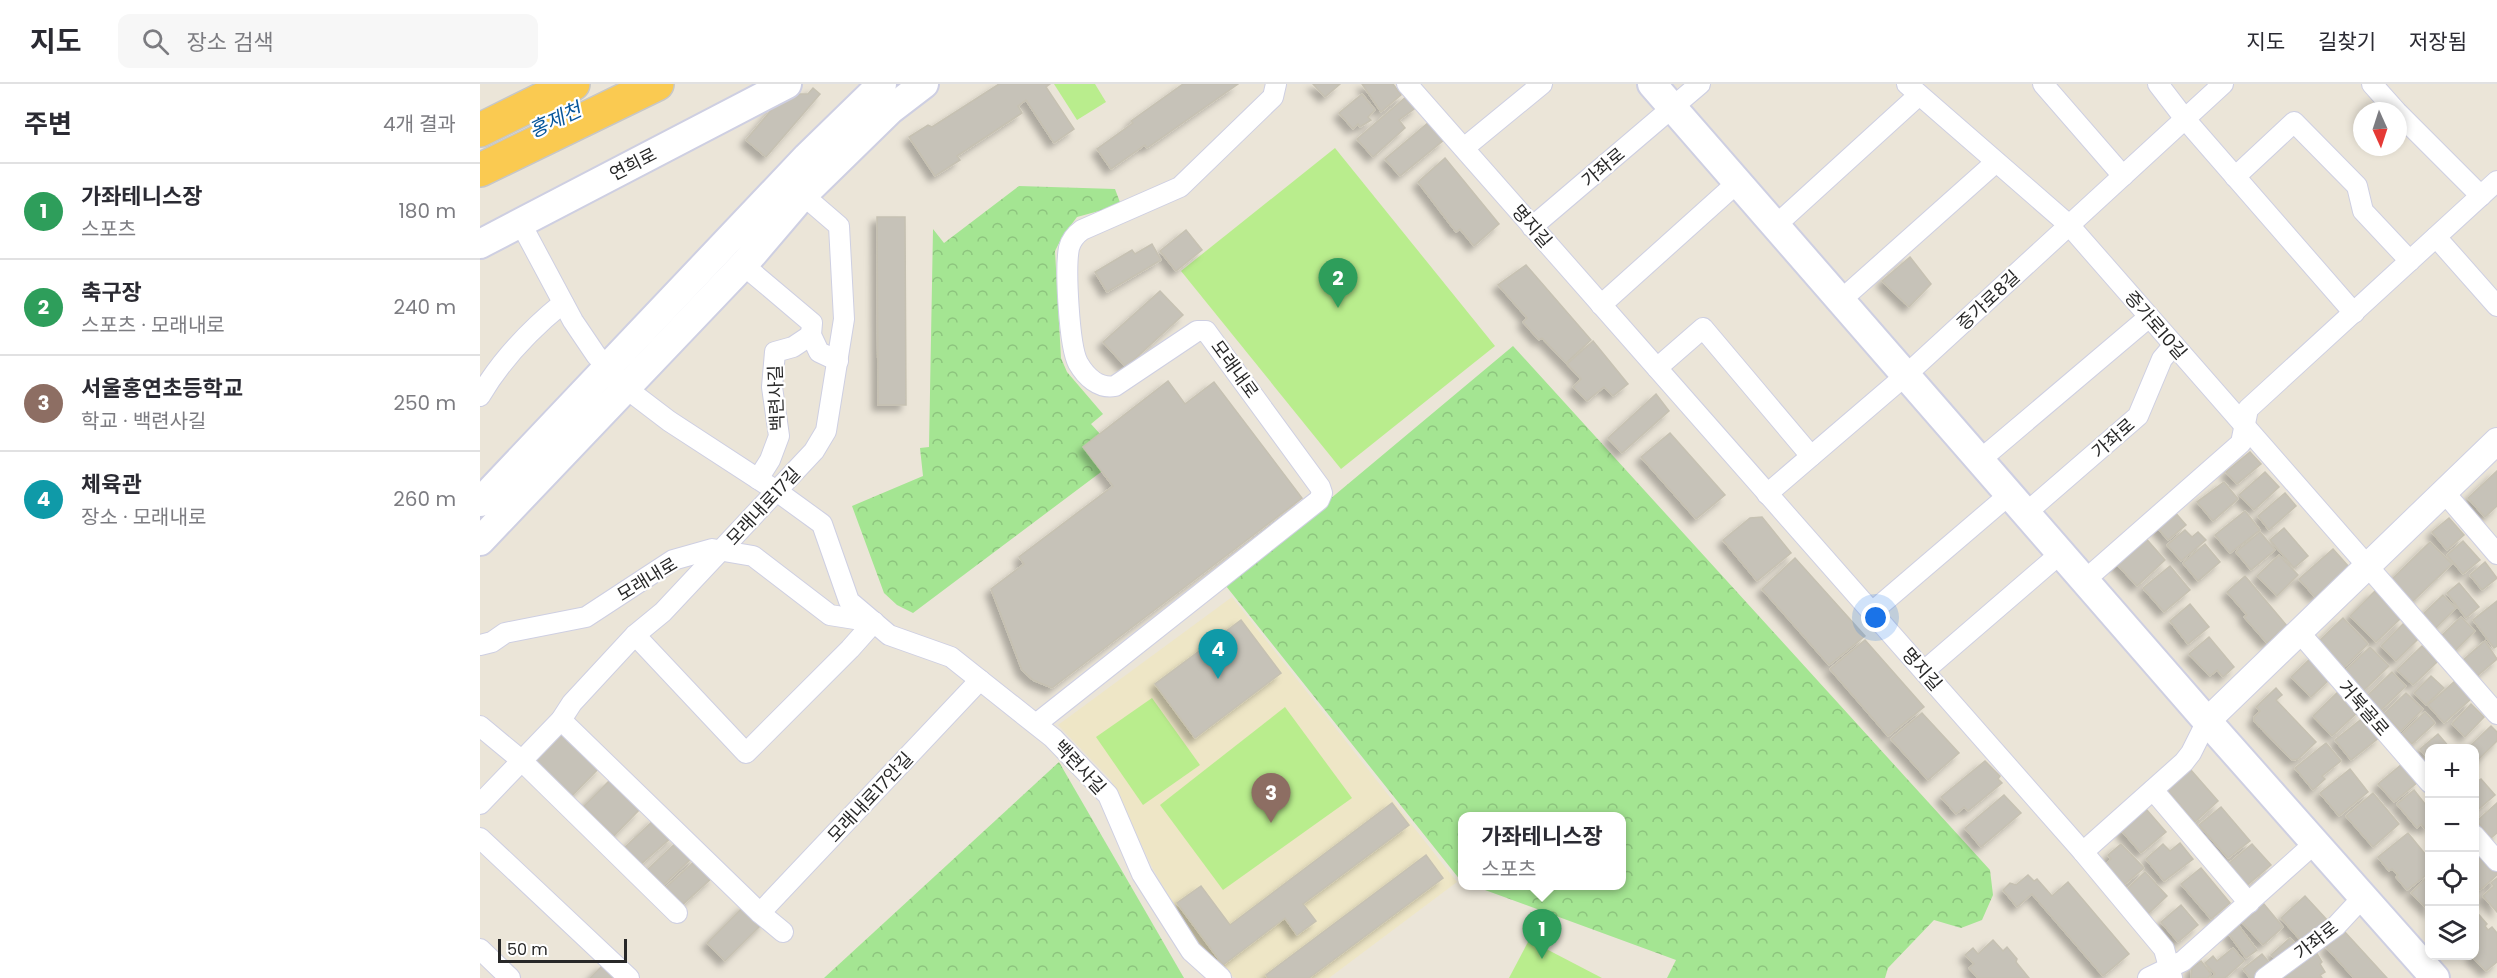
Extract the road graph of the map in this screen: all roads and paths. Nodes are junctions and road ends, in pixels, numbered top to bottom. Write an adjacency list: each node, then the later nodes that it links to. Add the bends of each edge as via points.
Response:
1 (573, 84): 20 (highway)
2 (657, 84): 23 (highway)
3 (787, 84): 30 (main road, 연희로)
4 (882, 84): 47 (main road, via 807,157)
5 (924, 84): 28 (main road, via 890,110)
6 (1276, 84): 78 (street, 모래내로, via 1273,97 1180,187 1082,230 1072,239 1068,277 1073,337 1082,368 1094,381 1110,387 1197,330 1206,331 1320,487 1321,496)
7 (1409, 84): 21 (street, 명지길)
8 (1542, 84): 21 (street)
9 (1652, 84): 17 (main road)
10 (1700, 84): 17 (street, 가좌로)
11 (2043, 84): 24 (street)
12 (2158, 84): 18 (street)
13 (2223, 84): 18 (street, 증가로8길)
14 (2372, 84): 16 (street)
15 (1913, 89): 22 (street); 31 (street)
16 (2388, 102)
17 (1674, 108): 27 (main road); 33 (street, 가좌로)
18 (2185, 119): 24 (street, 증가로8길); 25 (street)
19 (2407, 122): 29 (street)
20 (480, 130)
21 (1464, 148): 33 (street, 명지길)
22 (1996, 162): 32 (street); 38 (street)
23 (480, 170)
24 (2123, 176): 32 (street, 증가로8길)
25 (2235, 177): 36 (street, via 2294,122 2357,186 2363,210); 42 (street)
26 (2497, 181): 29 (street)
27 (1738, 182): 31 (main road); 40 (street)
28 (803, 195): 37 (main road); 46 (street, 모래내로17길, via 839,226 844,319)
29 (2481, 196): 34 (street)
30 (520, 222): 35 (main road, 연희로); 39 (street)
31 (1776, 225): 38 (main road)
32 (2069, 225): 43 (street, 증가로10길); 49 (street, 증가로8길)
33 (1532, 227): 40 (street, 명지길)
34 (2436, 237): 36 (street); 41 (street)
35 (480, 244)
36 (2410, 261): 42 (street)
37 (745, 263): 44 (street, via 812,323); 50 (main road)
38 (1841, 300): 49 (main road)
39 (563, 303): 47 (street); 51 (street, via 499,367)
40 (1601, 305): 48 (street, 명지길)
41 (2497, 306)
42 (2354, 313): 52 (street, via 2248,409)
43 (2149, 317): 45 (street, 증가로10길); 55 (street)
44 (811, 335): 46 (street, via 819,352); 56 (street, 백련사길, via 793,347 775,352 772,387 779,436)
45 (2174, 345): 52 (street, 증가로10길); 61 (street, 가좌로, via 2162,359 2138,416)
46 (838, 361): 57 (street, 모래내로17길, via 826,431)
47 (608, 368): 50 (street); 60 (main road)
48 (1657, 368): 54 (street, via 1703,328); 59 (street, 명지길)
49 (1906, 375): 54 (street); 55 (main road)
50 (627, 389): 56 (street, 백련사길, via 669,422); 62 (main road)
51 (480, 396)
52 (2243, 425): 66 (street); 67 (street, via 2241,443)
53 (2497, 441): 58 (street)
54 (1811, 456): 59 (street)
55 (1980, 460): 61 (main road)
56 (758, 479): 57 (street, 백련사길)
57 (778, 492): 63 (street, 모래내로17길); 69 (street, 백련사길, via 822,524 849,601)
58 (2444, 492): 65 (street); 66 (street)
59 (1767, 494): 68 (street, 명지길)
60 (480, 502)
61 (2018, 503): 64 (main road); 68 (street, 가좌로)
62 (480, 541)
63 (722, 550): 69 (street, 모래내로, via 753,556 830,615); 71 (street, 모래내로17길, via 663,612); 72 (street, 모래내로, via 712,549 674,560 586,617 505,633)
64 (2061, 553): 67 (main road); 73 (street)
65 (2497, 554)
66 (2368, 566): 70 (street); 75 (street)
67 (2085, 580): 77 (main road)
68 (1872, 612): 73 (street, 명지길)
69 (874, 622): 71 (street, via 746,753); 74 (street, 백련사길, via 889,635 951,657)
70 (2299, 632): 77 (street); 81 (street, 거북골로)
71 (635, 635): 76 (street, 모래내로17길)
72 (480, 645)
73 (1924, 671): 87 (street, 명지길)
74 (980, 680): 78 (street, 백련사길); 92 (street, 모래내로17안길)
75 (2497, 714)
76 (561, 720): 80 (street, 모래내로17길); 92 (street)
77 (2207, 721): 82 (street, via 2191,753); 86 (main road)
78 (1036, 724): 98 (street, 백련사길, via 1108,795 1149,883 1191,951)
79 (480, 726): 80 (street)
80 (520, 760): 83 (street, 모래내로17길); 91 (street)
81 (2425, 777)
82 (2153, 790): 87 (street); 90 (street)
83 (480, 804)
84 (480, 838): 97 (street)
85 (2479, 840): 88 (street)
86 (2315, 843): 89 (main road); 90 (street)
87 (2083, 852): 95 (street, 명지길, via 2164,949)
88 (2497, 861)
89 (2363, 897): 100 (street, 가좌로, via 2336,926); 101 (main road)
90 (2249, 903): 95 (street)
91 (678, 913)
92 (760, 913): 93 (street)
93 (783, 932)
94 (480, 949): 96 (street)
95 (2170, 972): 99 (street)
96 (510, 978)
97 (629, 978)
98 (1221, 978)
99 (2148, 978)
100 (2265, 978)
101 (2435, 978)

